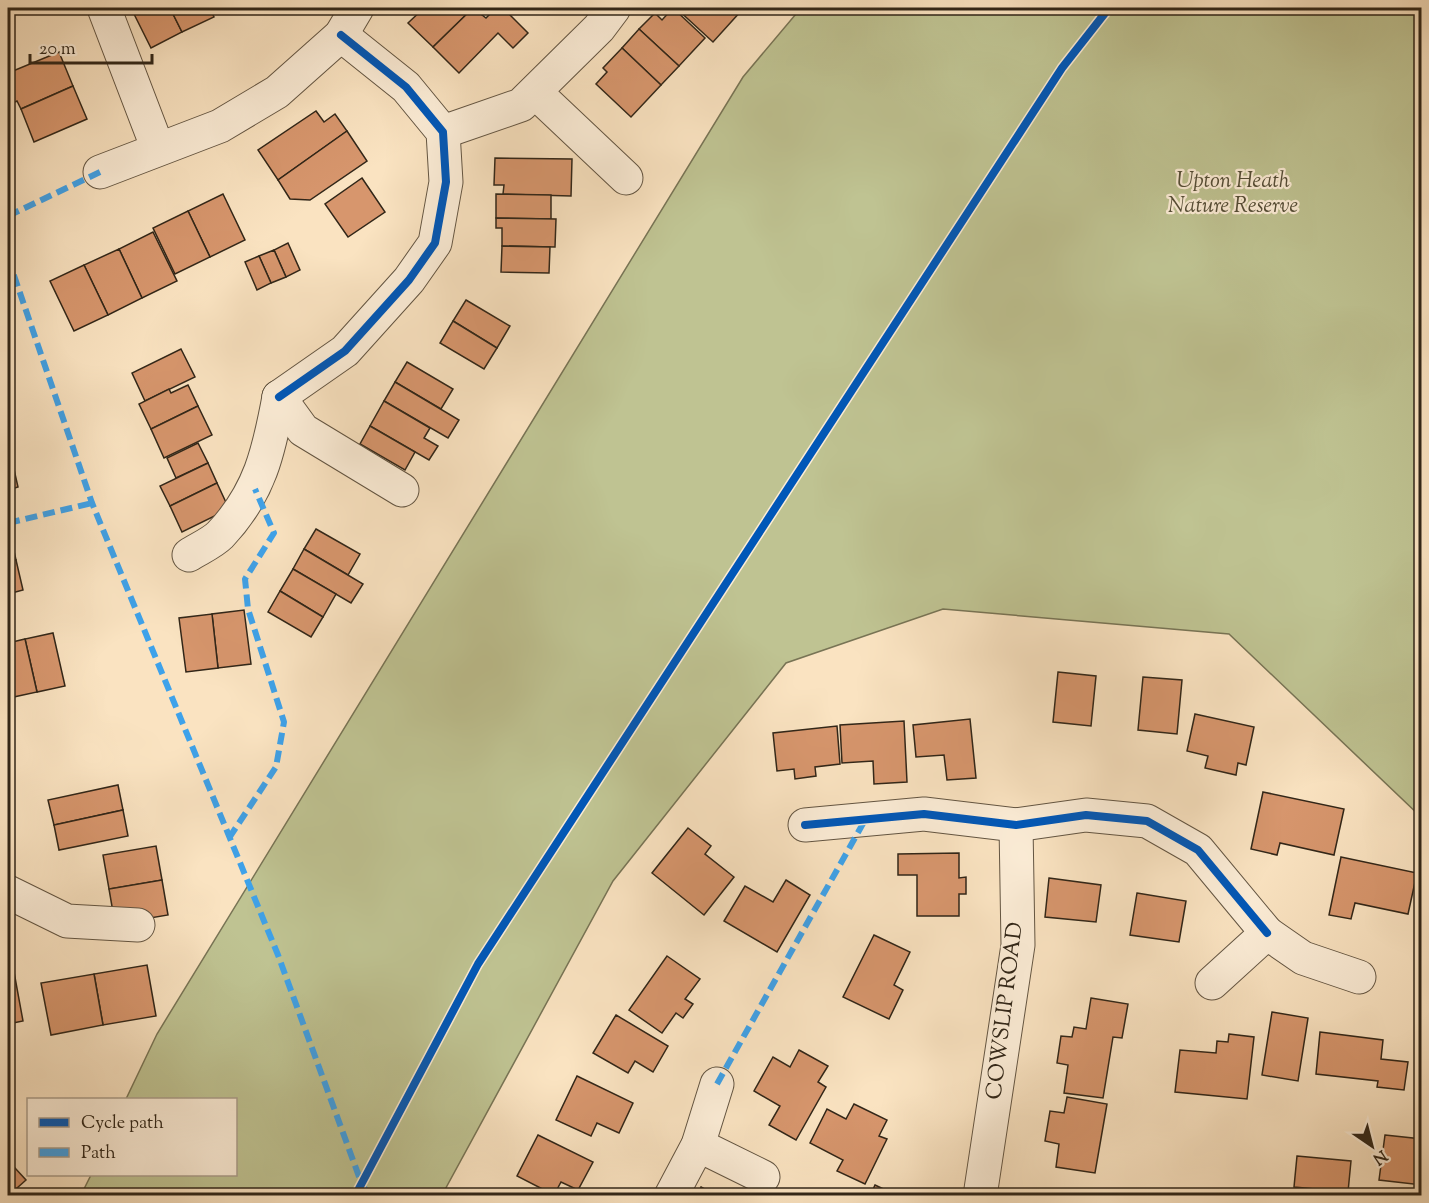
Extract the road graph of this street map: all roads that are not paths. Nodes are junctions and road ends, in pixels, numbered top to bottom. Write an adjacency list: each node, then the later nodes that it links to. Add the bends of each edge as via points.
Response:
1 (104, 8): 6 (street)
2 (614, 8): 4 (street)
3 (349, 21): 5 (street); 6 (street, via 277,92 220,126)
4 (535, 92): 5 (street, via 521,105); 8 (street)
5 (443, 132): 9 (street, via 446,182 435,243 409,280 345,351)
6 (158, 149): 7 (street)
7 (100, 172)
8 (626, 178)
9 (279, 396): 10 (street, via 303,430); 11 (street, via 269,450 255,489 219,536)
10 (402, 490)
11 (189, 555)
12 (805, 825): 13 (street, via 924,814)
13 (1016, 825): 16 (street, via 1086,815 1148,821 1197,850); 23 (street, COWSLIP ROAD, via 1018,945)
14 (8, 892): 15 (street, via 67,921)
15 (138, 925)
16 (1267, 933): 17 (street, via 1303,958); 18 (street)
17 (1359, 976)
18 (1212, 983)
19 (717, 1084): 20 (street)
20 (698, 1145): 21 (street); 22 (street)
21 (763, 1178)
22 (671, 1196)
23 (980, 1196)

